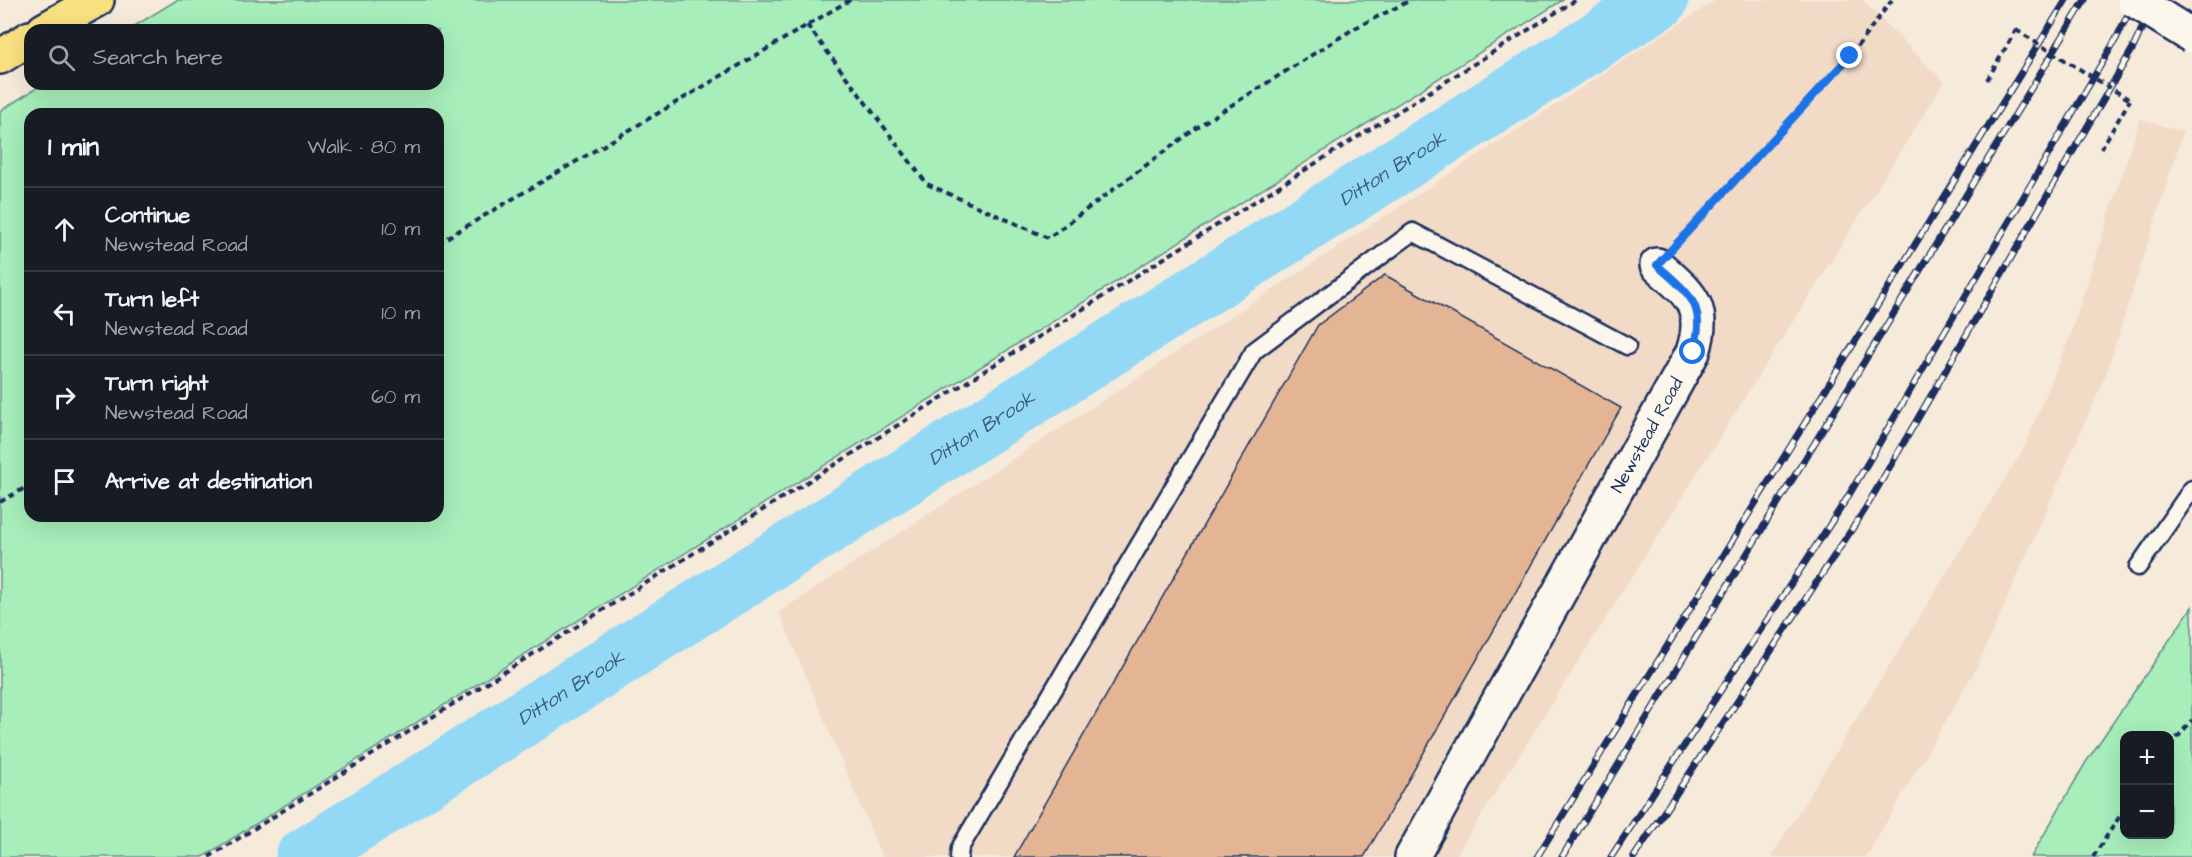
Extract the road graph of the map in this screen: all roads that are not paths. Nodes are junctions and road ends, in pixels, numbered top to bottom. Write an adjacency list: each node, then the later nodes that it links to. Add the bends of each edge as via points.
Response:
1 (88, 0): 4 (highway)
2 (97, 0): 5 (highway)
3 (2134, 0): 6 (street, bridge)
4 (52, 24)
5 (55, 24)
6 (2192, 36)
7 (1657, 265): 12 (street, Newstead Road, via 1687,292 1698,312 1699,332 1693,352)
8 (1627, 346): 11 (lane, via 1413,232 1254,351 960,848)
9 (2192, 489): 10 (lane)
10 (2139, 567)
11 (959, 857)
12 (1412, 857)

